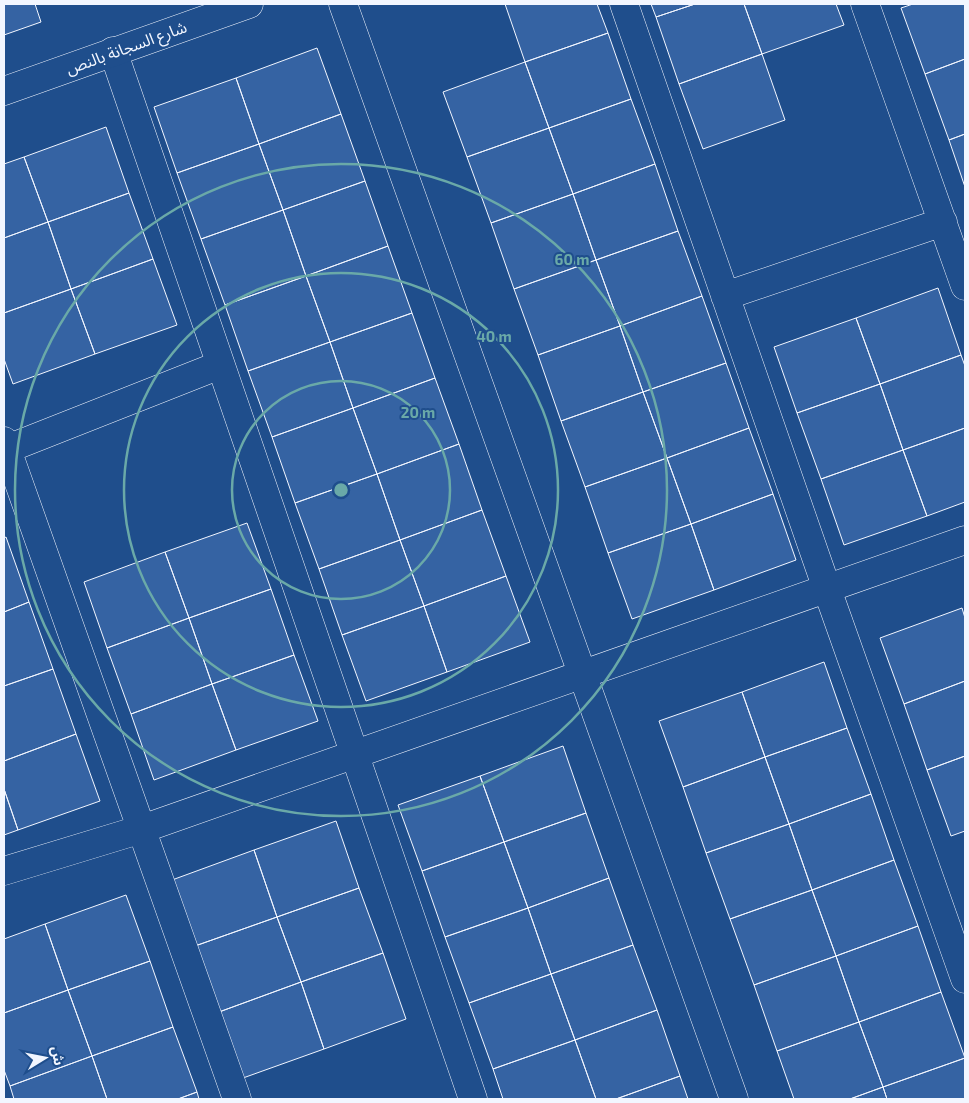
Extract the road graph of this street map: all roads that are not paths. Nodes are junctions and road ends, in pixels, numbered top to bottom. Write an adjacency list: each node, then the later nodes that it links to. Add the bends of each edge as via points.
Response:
1 (249, 4): 5 (street, شارع السجانة بالنص)
2 (343, 4): 14 (street)
3 (624, 4): 9 (street)
4 (864, 4): 7 (street)
5 (113, 51): 6 (street, شارع السجانة بالنص); 10 (street)
6 (4, 91)
7 (942, 222): 8 (street); 9 (street)
8 (965, 286)
9 (725, 296): 13 (street)
10 (220, 365): 11 (street); 15 (street)
11 (5, 445): 16 (street)
12 (965, 540): 13 (street)
13 (827, 589): 14 (street); 18 (street)
14 (582, 675): 15 (street); 21 (street)
15 (356, 753): 16 (street); 20 (street)
16 (142, 829): 17 (street); 19 (street)
17 (4, 871)
18 (965, 979)
19 (237, 1099)
20 (473, 1099)
21 (734, 1099)

